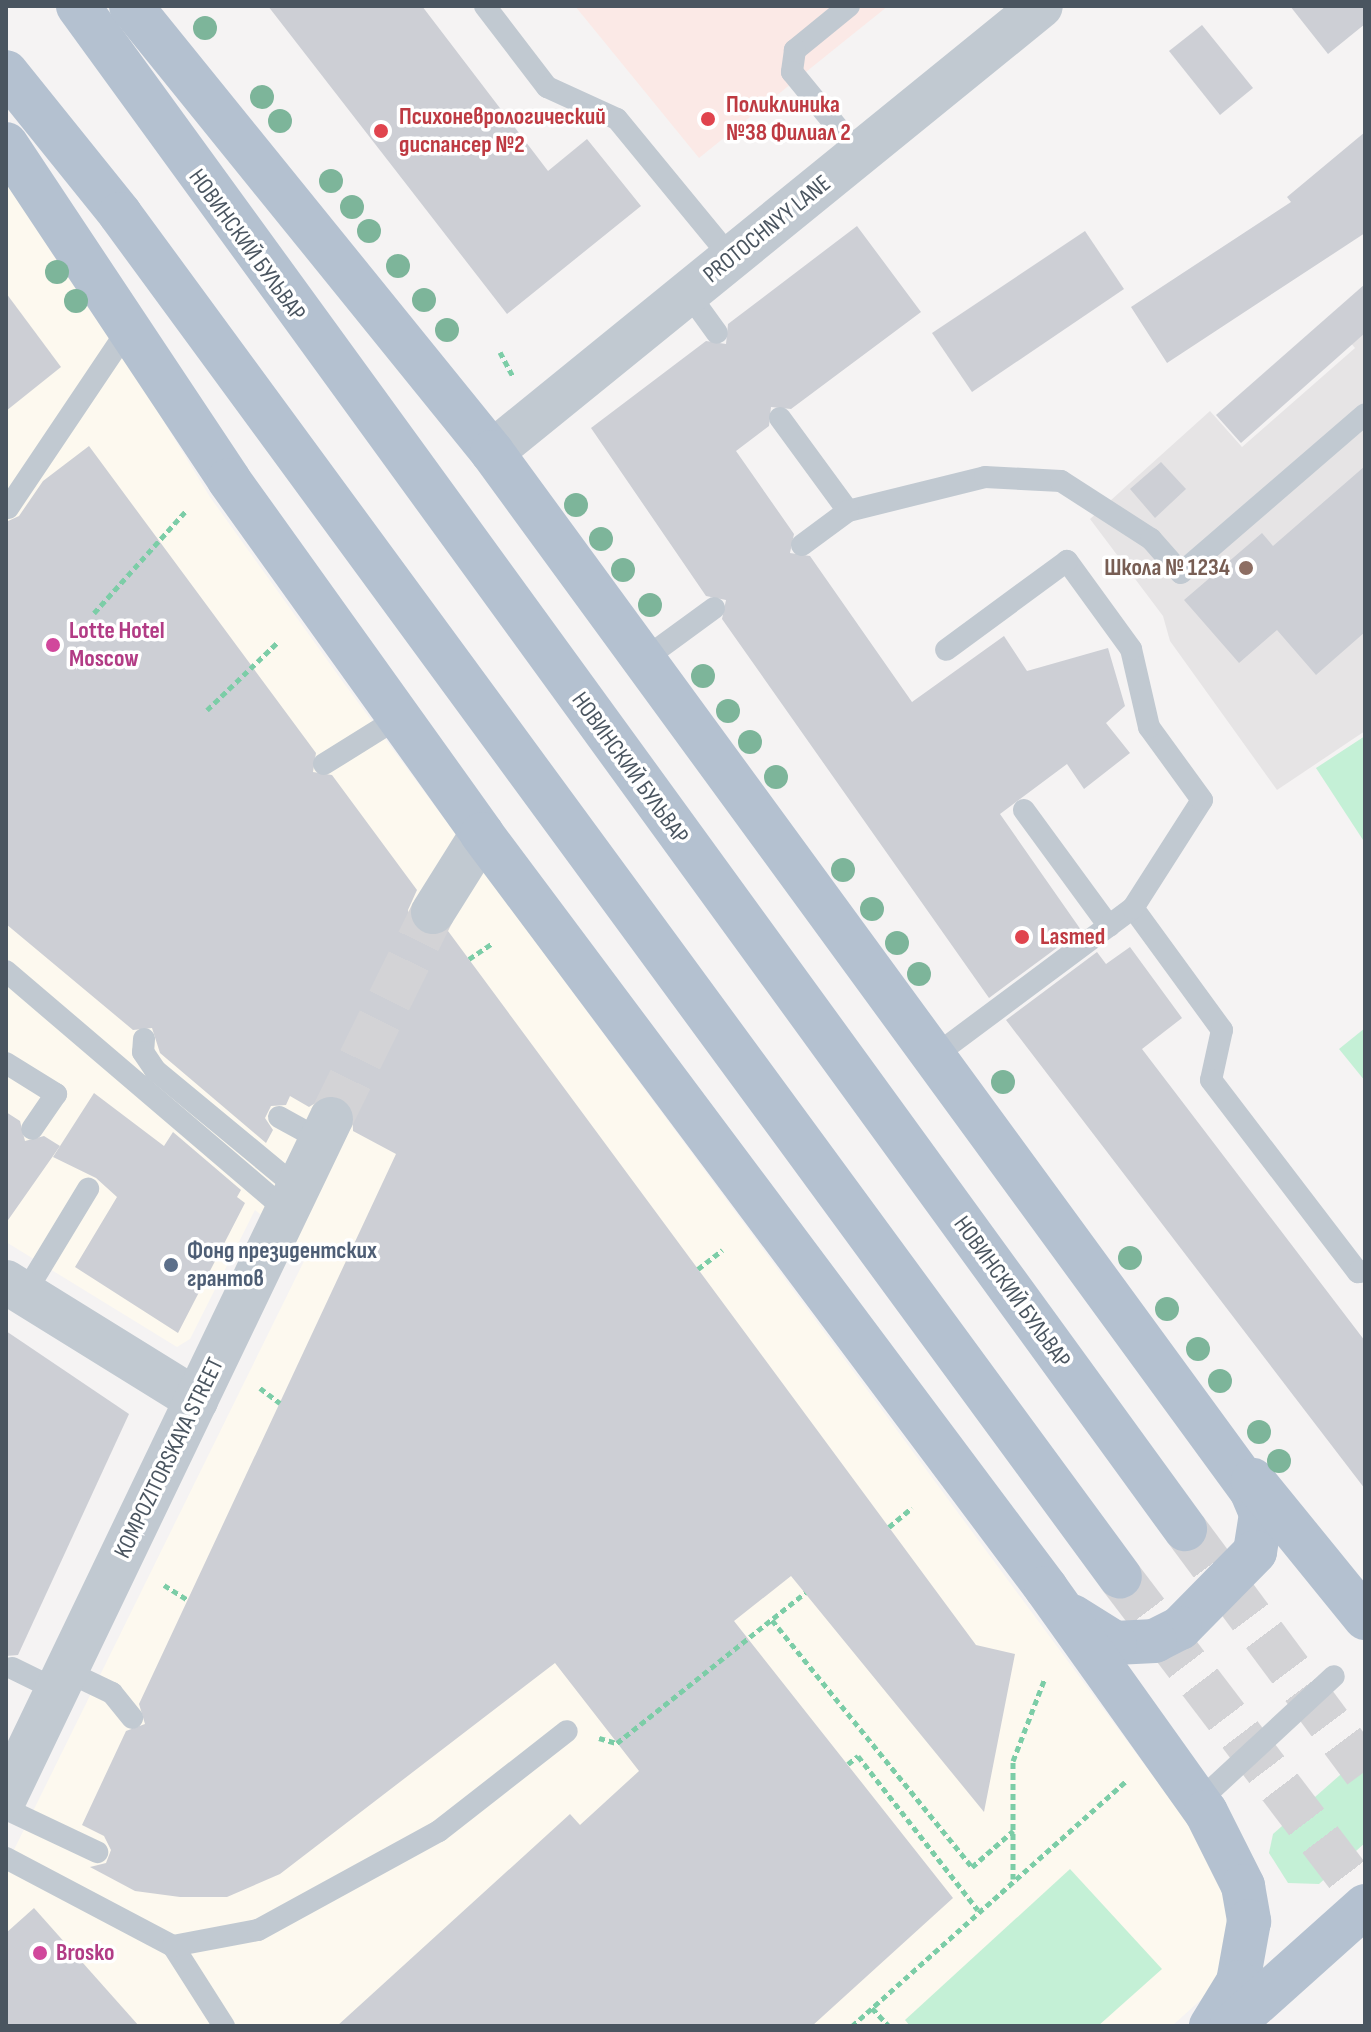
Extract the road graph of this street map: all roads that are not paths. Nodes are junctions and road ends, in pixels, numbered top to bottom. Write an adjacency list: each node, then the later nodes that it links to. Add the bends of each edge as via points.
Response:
1 (78, 6): 42 (main road, НОВИНСКИЙ БУЛЬВАР)
2 (131, 6): 15 (main road)
3 (485, 6): 9 (lane, via 547,87 617,119)
4 (849, 6): 8 (lane, via 795,50 792,72)
5 (1041, 6): 8 (street, PROTOCHNYY LANE)
6 (6, 72): 43 (main road, via 120,214)
7 (6, 144): 11 (main road)
8 (859, 154): 9 (street, PROTOCHNYY LANE)
9 (731, 258): 10 (street, PROTOCHNYY LANE)
10 (688, 293): 12 (lane); 15 (street, PROTOCHNYY LANE)
11 (127, 331): 16 (lane); 22 (main road)
12 (717, 333)
13 (1365, 414): 17 (lane, via 1181,573 1151,539 1061,481 985,477)
14 (780, 418): 17 (lane)
15 (492, 452): 21 (main road)
16 (8, 508)
17 (848, 511): 18 (lane)
18 (802, 545)
19 (714, 608): 21 (lane)
20 (946, 650): 26 (lane, via 1067,561 1131,649 1149,727 1202,800)
21 (643, 660): 31 (main road)
22 (398, 718): 23 (lane); 25 (main road)
23 (324, 764)
24 (1024, 810): 28 (lane)
25 (482, 834): 27 (street); 44 (main road)
26 (1133, 908): 28 (lane); 38 (lane, via 1222,1030 1211,1080 1358,1272)
27 (433, 912)
28 (1109, 926): 31 (lane)
29 (6, 971): 37 (lane)
30 (144, 1039): 37 (lane, via 143,1052 155,1070)
31 (933, 1057): 41 (main road)
32 (6, 1063): 34 (lane, via 56,1094)
33 (279, 1117): 35 (lane)
34 (32, 1129)
35 (326, 1130): 37 (street, KOMPOZITORSKAYA STREET)
36 (88, 1189): 39 (lane)
37 (293, 1200): 40 (street, KOMPOZITORSKAYA STREET)
38 (1365, 1271)
39 (15, 1287): 40 (street)
40 (196, 1400): 48 (street, KOMPOZITORSKAYA STREET)
41 (1227, 1451): 44 (main road, via 1261,1514 1261,1531 1245,1568 1180,1628 1155,1641 1115,1643 1086,1629); 45 (main road)
42 (1185, 1529)
43 (1120, 1577)
44 (1046, 1588): 52 (main road)
45 (1358, 1593)
46 (12, 1668): 48 (lane)
47 (1334, 1676): 52 (lane)
48 (62, 1680): 49 (lane, via 112,1693); 51 (street, KOMPOZITORSKAYA STREET)
49 (132, 1718)
50 (567, 1731): 57 (lane, via 439,1831 286,1915 258,1930)
51 (6, 1796)
52 (1198, 1802): 59 (main road, via 1226,1846 1249,1921 1238,1982)
53 (6, 1809): 54 (lane)
54 (97, 1852)
55 (6, 1858): 57 (lane)
56 (1365, 1906): 60 (main road)
57 (173, 1946): 58 (lane)
58 (224, 2026)
59 (1211, 2026)
60 (1231, 2026)

